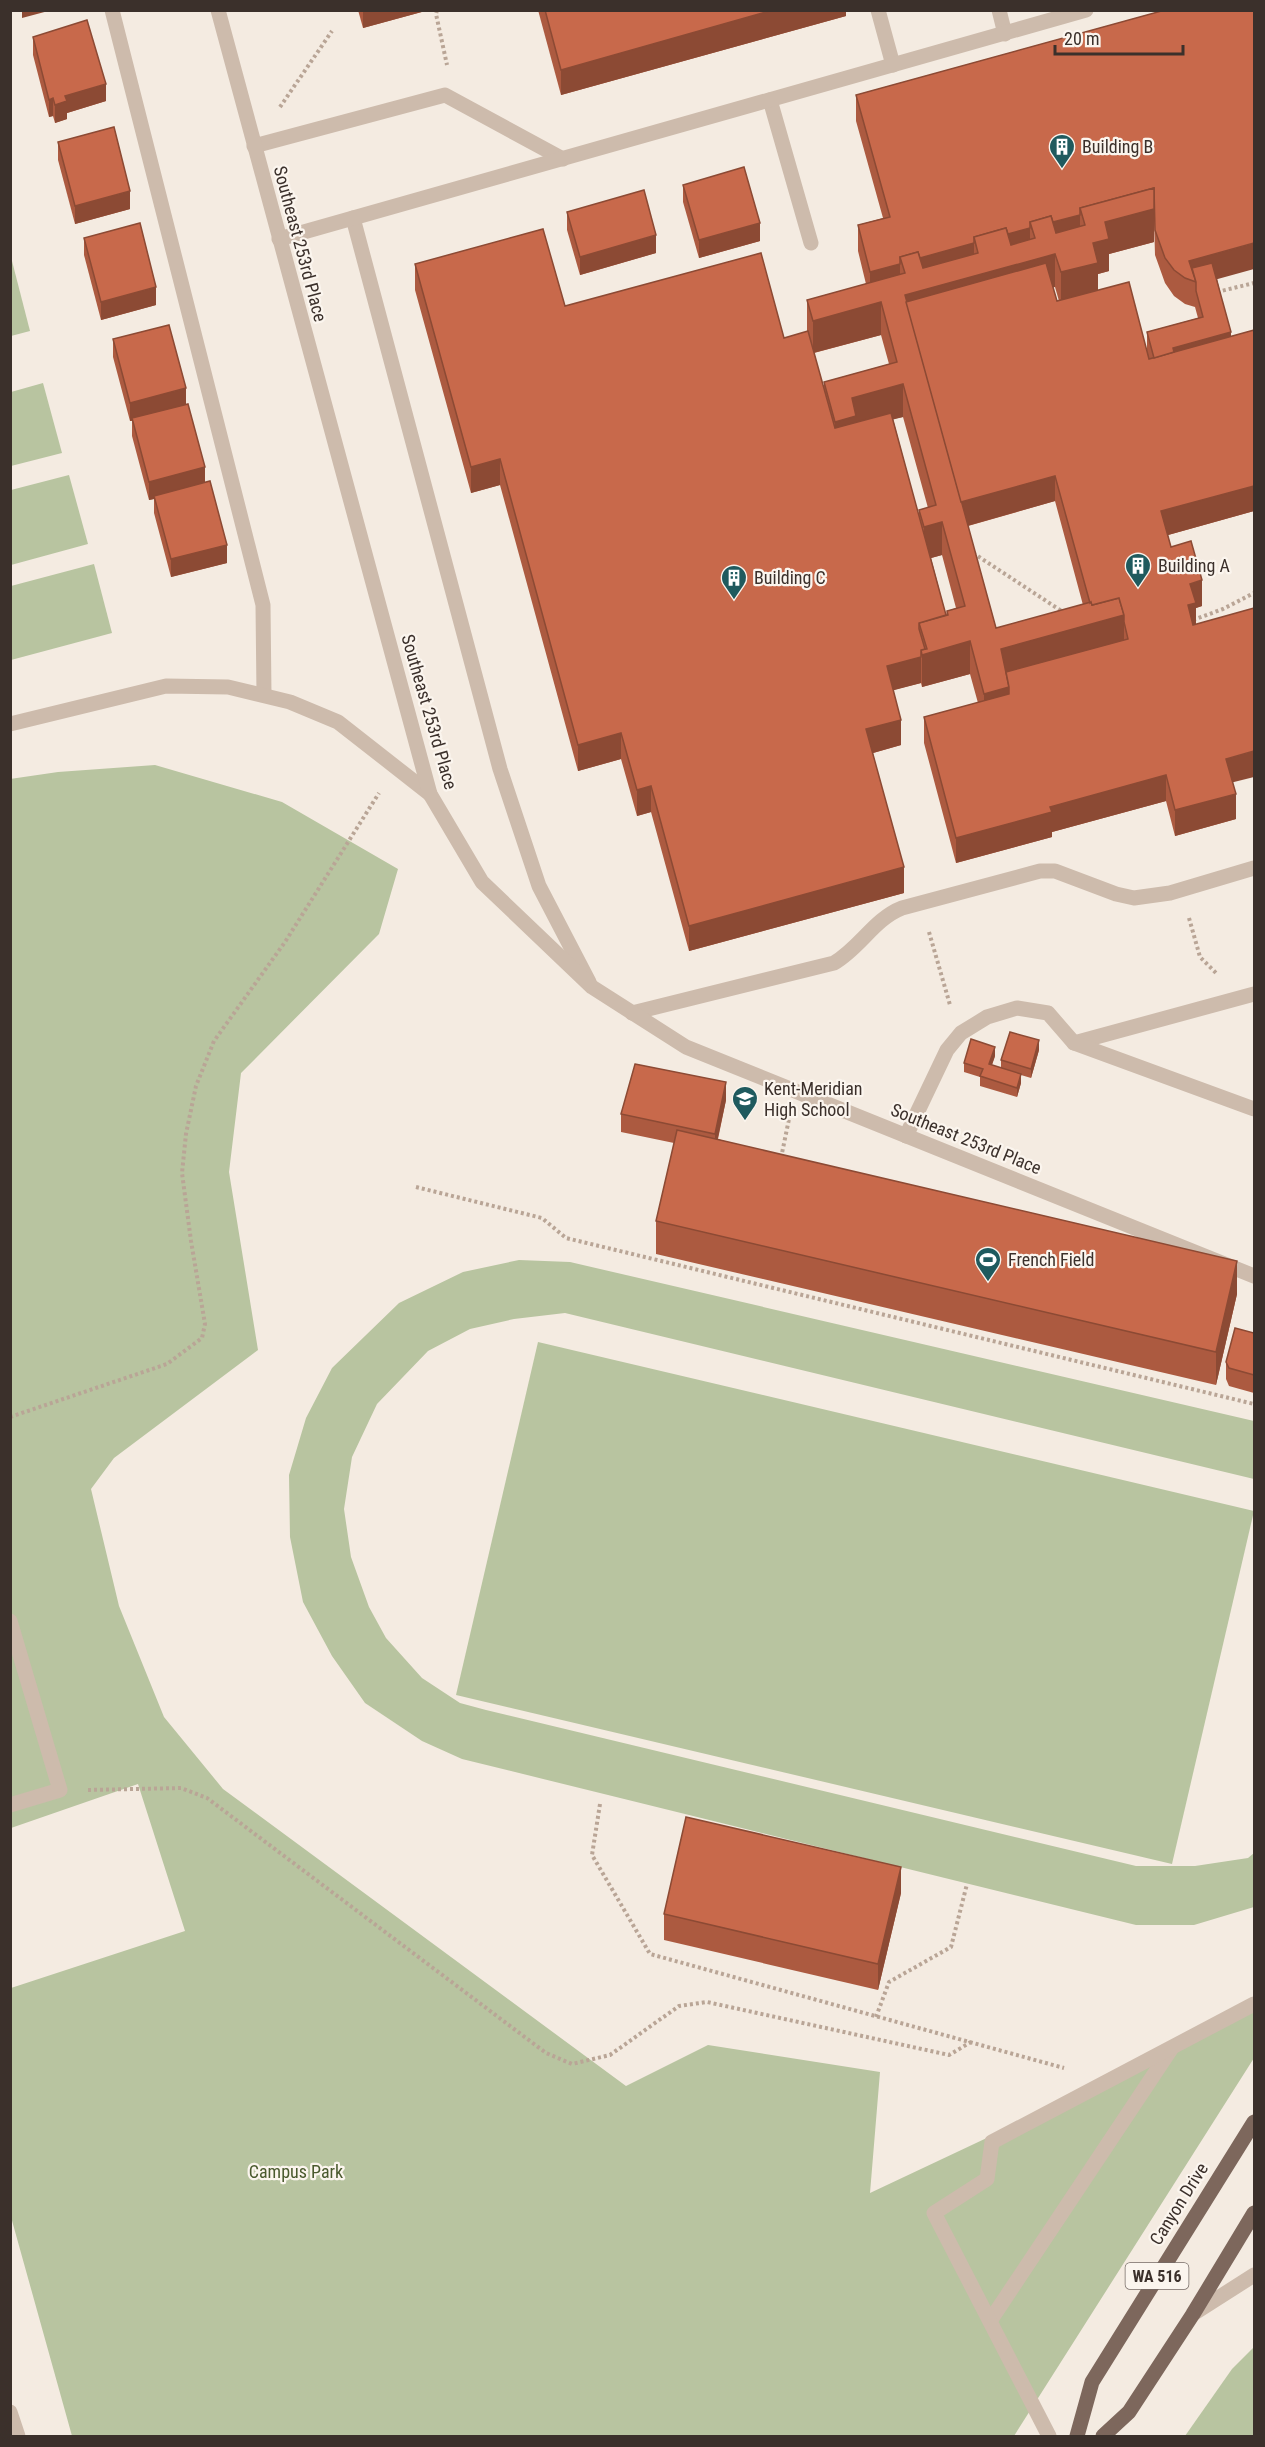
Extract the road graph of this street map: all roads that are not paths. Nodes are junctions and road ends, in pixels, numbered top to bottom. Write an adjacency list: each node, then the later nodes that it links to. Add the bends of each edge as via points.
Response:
1 (112, 10): 14 (street, via 263,605)
2 (218, 10): 9 (street, Southeast 253rd Place)
3 (878, 10): 7 (street)
4 (999, 10): 6 (street)
5 (1086, 10): 6 (street)
6 (1005, 34): 7 (street)
7 (893, 65): 8 (street)
8 (770, 100): 10 (street); 13 (street)
9 (254, 146): 10 (street, via 445,95); 12 (street, Southeast 253rd Place)
10 (563, 159): 11 (street)
11 (353, 218): 12 (street); 18 (street, via 500,769 539,886)
12 (279, 239): 16 (street, Southeast 253rd Place)
13 (811, 243)
14 (264, 695): 15 (street, via 228,687 166,686); 16 (street, via 338,722)
15 (10, 724)
16 (430, 794): 18 (street, Southeast 253rd Place, via 482,882)
17 (1254, 868): 20 (street, via 1170,893 1134,898 1055,871 1017,876 887,914 848,955 834,963)
18 (592, 987): 20 (street, Southeast 253rd Place)
19 (1254, 994): 21 (street)
20 (632, 1013): 23 (street, Southeast 253rd Place, via 686,1047)
21 (1074, 1042): 22 (street); 23 (street, via 1048,1013 1017,1008 987,1017 961,1032 947,1050)
22 (1254, 1109)
23 (906, 1136): 24 (street, Southeast 253rd Place)
24 (1254, 1276)
25 (10, 1621): 26 (street, via 60,1790)
26 (10, 1805)
27 (1254, 2004): 28 (street)
28 (1172, 2047): 33 (street); 33 (street, via 992,2142 987,2179 934,2213)
29 (1254, 2122): 37 (main road, Canyon Drive / WA 516, via 1092,2382)
30 (1254, 2213): 32 (main road, WA 516)
31 (1254, 2275): 32 (street)
32 (1193, 2314): 38 (main road, WA 516, via 1129,2412)
33 (990, 2321): 36 (street)
34 (10, 2412): 35 (street)
35 (18, 2436)
36 (1049, 2436)
37 (1077, 2436)
38 (1103, 2436)

